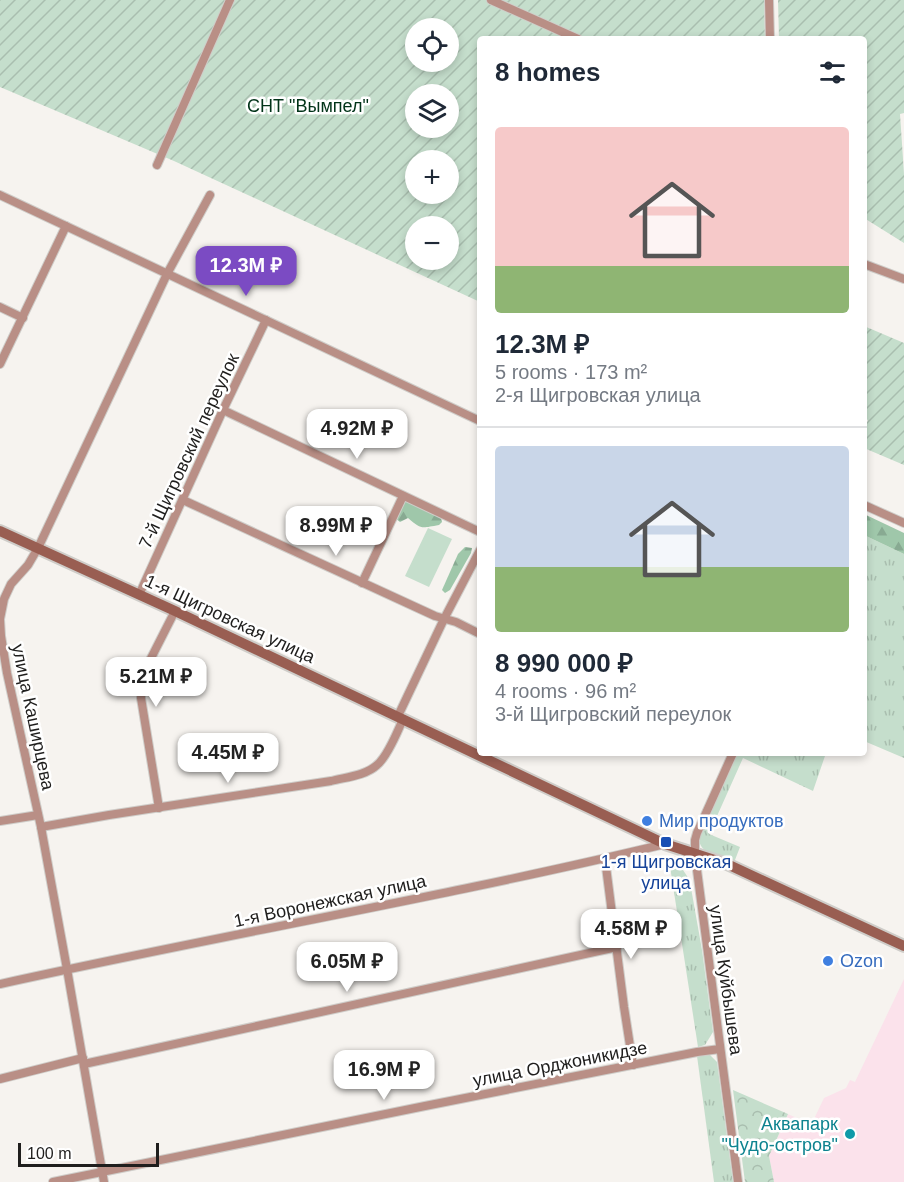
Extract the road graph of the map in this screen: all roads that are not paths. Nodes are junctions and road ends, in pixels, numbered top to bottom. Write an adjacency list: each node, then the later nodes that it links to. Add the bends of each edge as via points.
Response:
1 (230, 0): 6 (street)
2 (491, 0): 4 (street)
3 (769, 0): 5 (street)
4 (571, 36)
5 (770, 36)
6 (157, 165)
7 (0, 195): 9 (street)
8 (210, 195): 11 (street, улица Каширцева)
9 (66, 226): 11 (street); 14 (street)
10 (867, 265): 12 (street)
11 (167, 274): 15 (street); 25 (street, улица Каширцева)
12 (904, 279)
13 (0, 307): 14 (street)
14 (23, 318): 16 (street)
15 (266, 320): 17 (street, 7-й Щигровский переулок); 18 (street)
16 (0, 364)
17 (224, 410): 19 (street); 20 (street, 7-й Щигровский переулок)
18 (477, 420)
19 (403, 496): 24 (street); 27 (street)
20 (183, 500): 27 (street); 28 (street, 7-й Щигровский переулок)
21 (867, 506): 22 (street)
22 (904, 523)
23 (0, 531): 25 (street, 1-я Щигровская улица)
24 (477, 531)
25 (38, 548): 28 (street, 1-я Щигровская улица); 32 (street, улица Каширцева, via 4,600)
26 (477, 556): 30 (street)
27 (362, 583): 30 (street)
28 (139, 595): 29 (street, 1-я Щигровская улица)
29 (175, 611): 33 (street, 1-я Щигровская улица); 37 (street, via 142,683 141,698)
30 (444, 619): 31 (street); 33 (street)
31 (477, 632)
32 (1, 637): 38 (street, улица Каширцева)
33 (401, 718): 34 (street, 1-я Щигровская улица); 37 (street, via 378,765 363,773)
34 (477, 754)
35 (481, 756): 41 (street, 1-я Щигровская улица)
36 (732, 756): 42 (street, улица Куйбышева, via 697,833)
37 (159, 808): 40 (street)
38 (38, 815): 39 (street); 40 (street, улица Каширцева)
39 (0, 821)
40 (41, 827): 46 (street, улица Каширцева)
41 (665, 844): 42 (street, 1-я Щигровская улица); 43 (street, 1-я Воронежская улица)
42 (695, 855): 44 (street, 1-я Щигровская улица, via 727,864); 48 (street, улица Куйбышева)
43 (605, 859): 45 (street); 46 (street, 1-я Воронежская улица)
44 (904, 946)
45 (616, 947): 49 (street); 50 (street)
46 (67, 969): 47 (street, 1-я Воронежская улица); 49 (street, улица Каширцева)
47 (0, 984)
48 (720, 1049): 50 (street, улица Орджоникидзе); 55 (street, улица Куйбышева)
49 (83, 1061): 51 (street); 52 (street, улица Каширцева)
50 (633, 1065): 52 (street, улица Орджоникидзе)
51 (0, 1079)
52 (102, 1172): 53 (street, улица Орджоникидзе); 54 (street, улица Каширцева)
53 (53, 1182)
54 (104, 1182)
55 (738, 1182)

